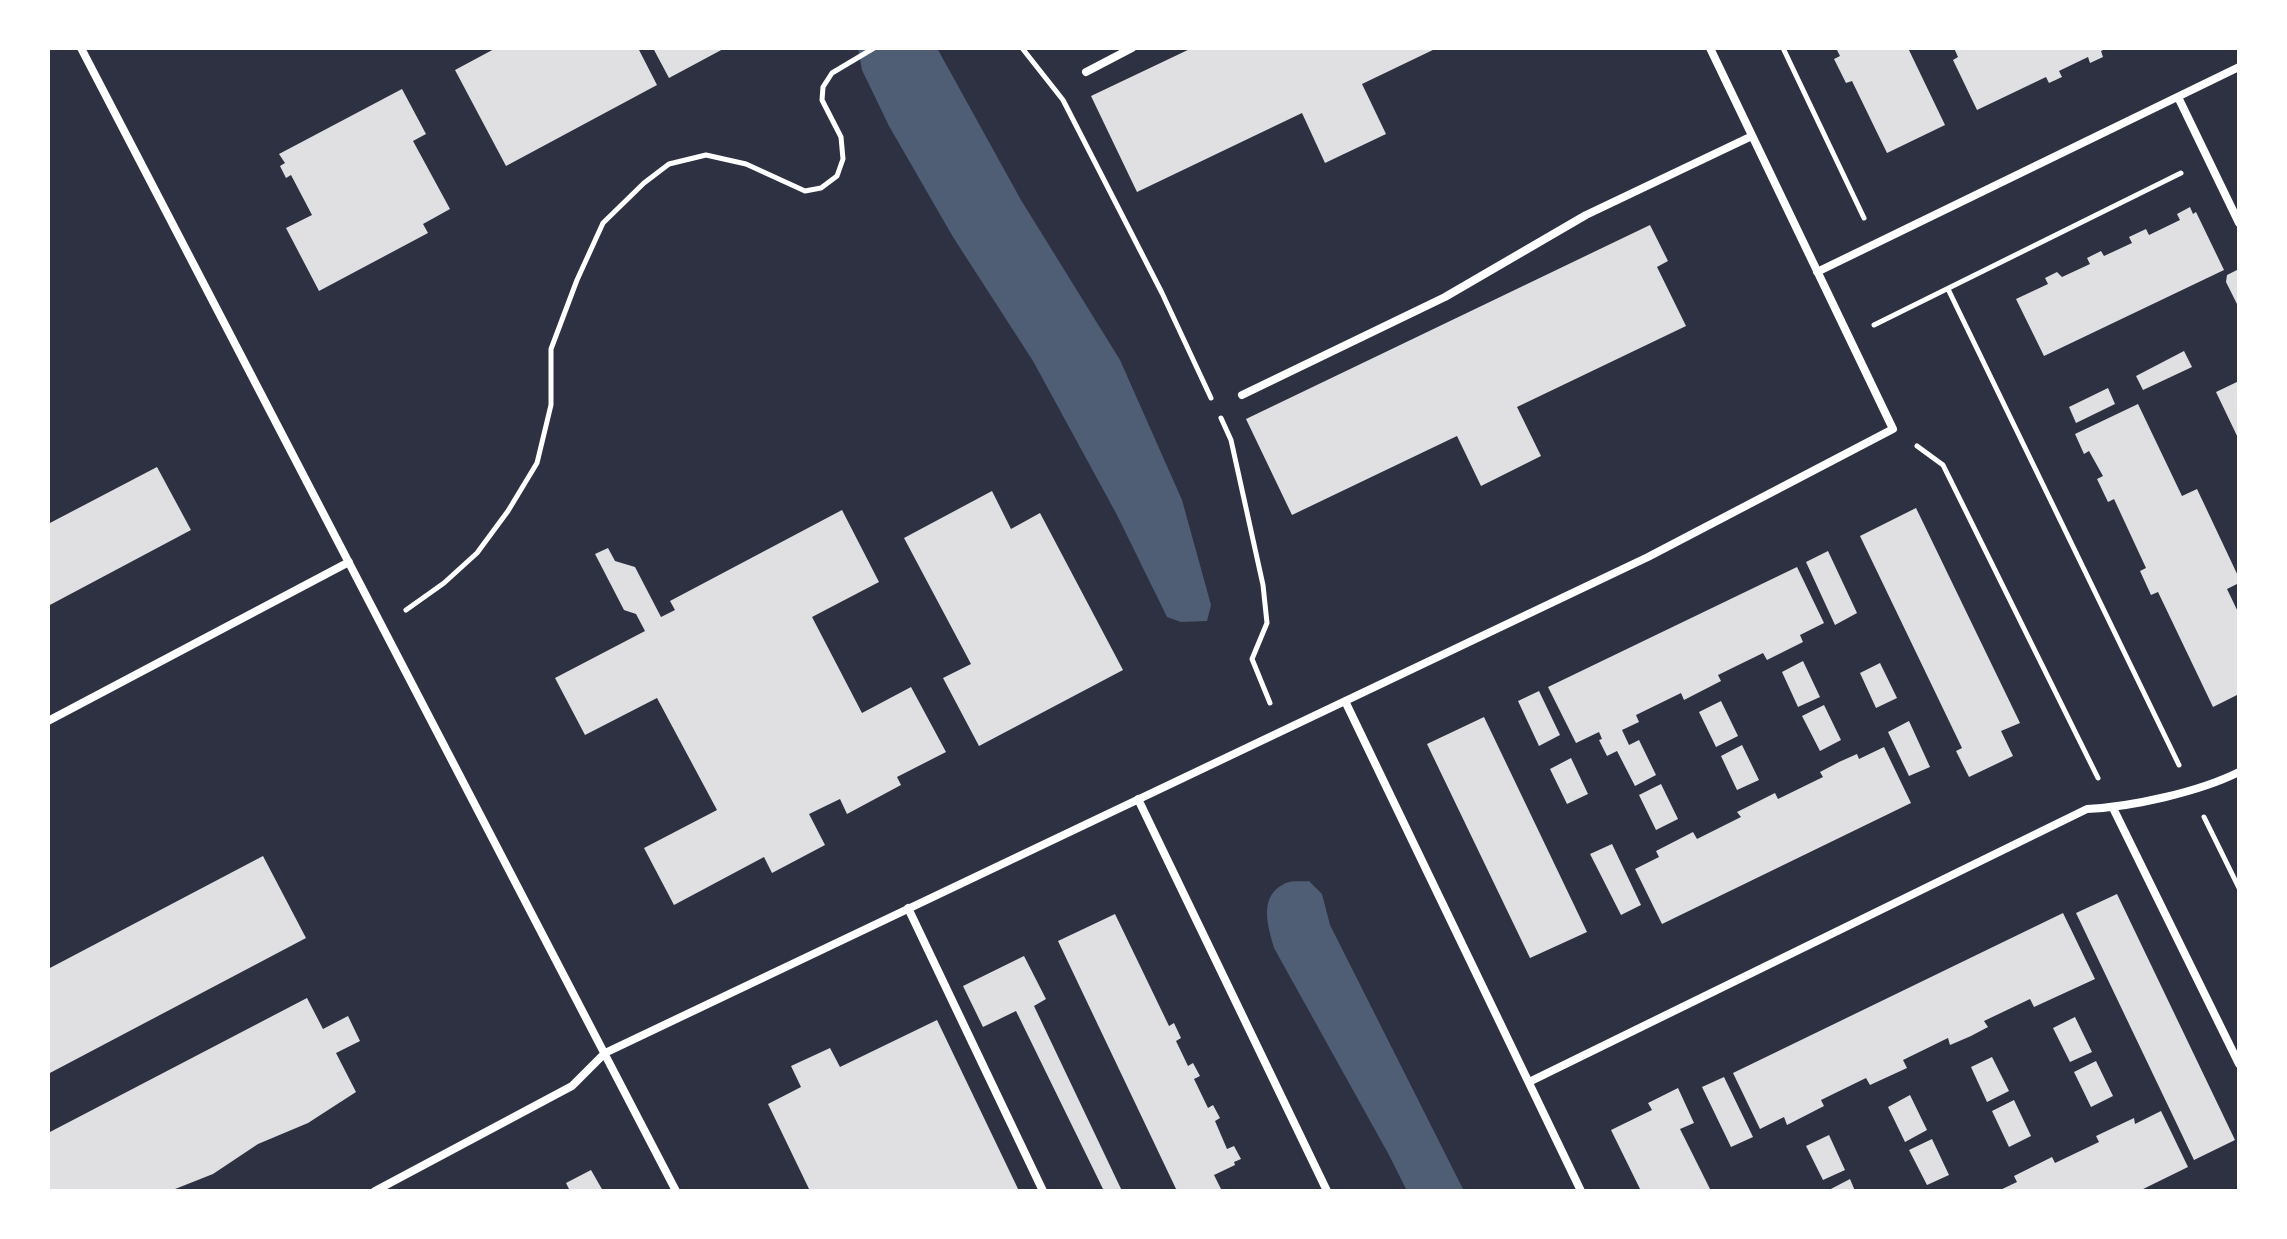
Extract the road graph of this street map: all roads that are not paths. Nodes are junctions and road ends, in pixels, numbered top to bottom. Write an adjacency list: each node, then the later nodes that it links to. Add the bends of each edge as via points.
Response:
1 (81, 48): 11 (street)
2 (1132, 48): 5 (street)
3 (1710, 48): 7 (street)
4 (2239, 67): 6 (street)
5 (1086, 72)
6 (2178, 97): 8 (street); 9 (street)
7 (1752, 136): 9 (street); 10 (street, via 1586,215 1445,297)
8 (2239, 223)
9 (1817, 272): 12 (street, via 1893,429 1648,557)
10 (1242, 395)
11 (349, 562): 13 (street); 18 (street)
12 (1345, 701): 15 (street); 20 (street)
13 (48, 721)
14 (2239, 772): 16 (street, via 2191,790)
15 (1138, 799): 17 (street); 24 (street)
16 (2113, 808): 19 (street); 20 (street, via 2087,809)
17 (908, 908): 18 (street); 23 (street)
18 (605, 1053): 21 (street, via 572,1086); 22 (street)
19 (2239, 1064)
20 (1529, 1082): 25 (street)
21 (375, 1191)
22 (676, 1191)
23 (1043, 1191)
24 (1327, 1191)
25 (1581, 1191)

